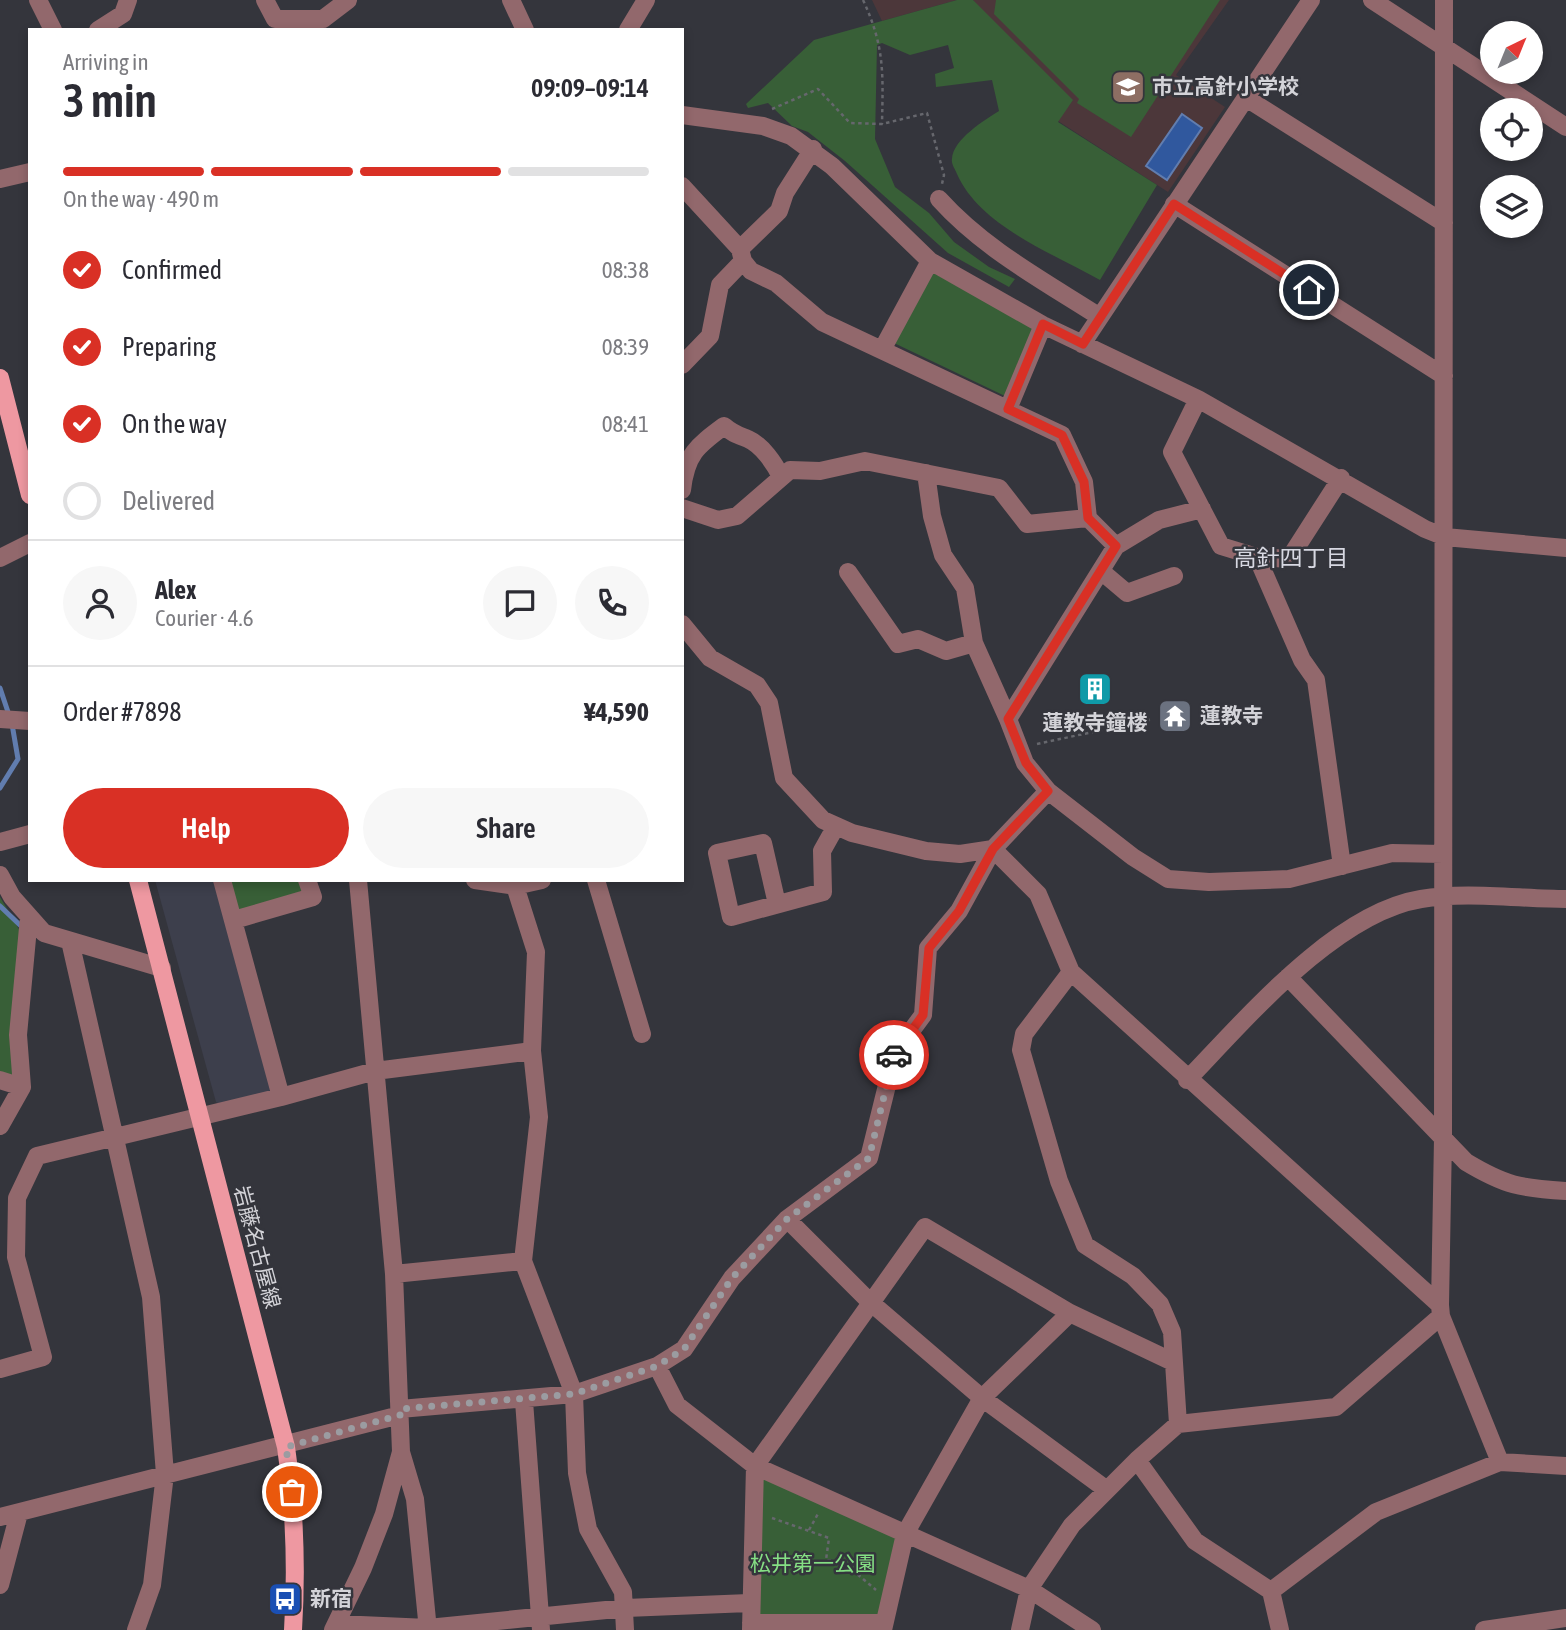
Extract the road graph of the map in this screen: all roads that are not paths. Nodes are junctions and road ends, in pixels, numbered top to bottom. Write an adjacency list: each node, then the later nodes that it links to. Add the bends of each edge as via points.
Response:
1 (38, 0): 12 (street)
2 (128, 0): 13 (street, via 123,14)
3 (265, 0): 10 (street)
4 (348, 0): 11 (street)
5 (511, 0): 14 (street)
6 (646, 0): 15 (street)
7 (1311, 0): 17 (street)
8 (1372, 0): 16 (street)
9 (1444, 0): 16 (street)
10 (272, 24): 11 (street)
11 (328, 24)
12 (52, 28)
13 (101, 28)
14 (524, 28)
15 (629, 28)
16 (1445, 48): 19 (street); 26 (street)
17 (1246, 98): 25 (street); 26 (street)
18 (684, 115): 20 (street, via 763,126)
19 (1566, 127)
20 (813, 149): 27 (street, via 785,192 779,211); 28 (street)
21 (28, 172): 22 (street)
22 (0, 179)
23 (684, 187): 27 (street)
24 (939, 200): 29 (street, via 996,251)
25 (1174, 204): 29 (street); 34 (street)
26 (1444, 223): 34 (street)
27 (741, 255): 32 (street, via 751,271 776,283 822,322); 33 (street, via 720,285 710,336)
28 (930, 261): 30 (street); 32 (street)
29 (1100, 317): 31 (street)
30 (1043, 324): 31 (street); 37 (street)
31 (1083, 344): 36 (street)
32 (883, 348): 37 (street)
33 (684, 363)
34 (1444, 376): 46 (street)
35 (0, 377): 42 (main road)
36 (1198, 399): 41 (street); 44 (street, via 1172,452)
37 (1008, 409): 45 (street, via 1062,435 1084,482)
38 (684, 467): 40 (street, via 697,446 724,426 750,440)
39 (926, 473): 40 (street, via 864,461 820,471 790,470); 45 (street, via 999,488 1027,524); 57 (street, via 943,555 965,588)
40 (781, 477): 43 (street, via 728,520)
41 (1341, 478): 46 (street); 51 (street, via 1289,559)
42 (28, 487)
43 (684, 509)
44 (1202, 509): 49 (street, via 1159,520); 51 (street, via 1220,546)
45 (1088, 518): 49 (street)
46 (1445, 537): 50 (street); 66 (street)
47 (25, 544): 48 (street); 52 (street)
48 (0, 545)
49 (1116, 546): 53 (street)
50 (1566, 548)
51 (1257, 557): 67 (street, via 1302,660 1316,680)
52 (0, 558)
53 (1101, 571): 55 (street, via 1126,593); 59 (street)
54 (848, 572): 57 (street, via 898,644 918,639 946,651)
55 (1174, 576)
56 (684, 626): 62 (street, via 710,658 757,685 769,703 784,778 823,820)
57 (975, 643): 59 (street)
58 (2, 718): 60 (street)
59 (1008, 719): 61 (street, via 1026,763)
60 (28, 721)
61 (1048, 791): 65 (street); 67 (street, via 1168,879 1289,879)
62 (836, 826): 65 (street, via 926,851 960,854); 79 (street, via 822,851 822,892)
63 (28, 835): 64 (street)
64 (0, 842)
65 (993, 849): 84 (street, via 1038,894); 99 (street, via 959,911 929,948 923,1015 895,1053 869,1158)
66 (1443, 854): 67 (street, via 1392,853); 77 (street)
67 (1342, 866)
68 (0, 875): 80 (street)
69 (139, 882): 83 (main road, 岩藤名古屋線)
70 (223, 882): 81 (street)
71 (308, 882): 81 (street, via 313,898)
72 (358, 882): 88 (street)
73 (488, 882): 76 (street)
74 (533, 882): 76 (street)
75 (597, 882): 86 (street)
76 (515, 886): 87 (street, via 536,952)
77 (1442, 897): 78 (street); 85 (street, via 1420,899 1367,918); 96 (street)
78 (1566, 899)
79 (777, 904): 79 (street, via 731,917 717,853 763,843)
80 (29, 917): 82 (street, via 44,933); 91 (street, via 18,1035)
81 (234, 920): 92 (street)
82 (70, 941): 83 (street); 95 (street)
83 (162, 968): 93 (main road, 岩藤名古屋線)
84 (1072, 972): 90 (street); 106 (street, via 1024,1034 1021,1050 1059,1181 1085,1245 1133,1276 1160,1304 1172,1332)
85 (1288, 976): 90 (street); 96 (street)
86 (642, 1034)
87 (532, 1051): 88 (street); 101 (street, via 539,1117)
88 (375, 1071): 92 (street); 102 (street)
89 (0, 1080): 91 (street)
90 (1187, 1080): 104 (street)
91 (22, 1087): 94 (street)
92 (281, 1097): 93 (street)
93 (198, 1116): 95 (street); 114 (main road, 岩藤名古屋線)
94 (0, 1126)
95 (115, 1137): 98 (street, via 37,1156); 120 (street, via 151,1297)
96 (1443, 1138): 97 (street, via 1466,1162 1500,1182); 104 (street)
97 (1566, 1191)
98 (8, 1201): 100 (street)
99 (787, 1219): 103 (street); 107 (street, via 732,1278 684,1349)
100 (8, 1260): 108 (street, via 43,1357)
101 (523, 1261): 102 (street); 109 (street)
102 (394, 1274): 112 (street)
103 (869, 1301): 105 (street, via 925,1227); 110 (street); 119 (street)
104 (1441, 1311): 113 (street, via 1336,1407); 117 (street)
105 (1070, 1313): 106 (street); 110 (street)
106 (1171, 1361): 113 (street)
107 (657, 1366): 109 (street); 119 (street, via 677,1405)
108 (0, 1369)
109 (574, 1394): 111 (street); 129 (street, via 577,1473 588,1529 623,1592)
110 (982, 1398): 121 (street); 124 (street)
111 (524, 1401): 112 (street); 131 (street)
112 (400, 1412): 114 (street); 115 (street)
113 (1178, 1424): 116 (street)
114 (286, 1447): 120 (street); 137 (main road, 岩藤名古屋線, via 296,1514)
115 (401, 1452): 133 (street, via 384,1514); 135 (street, via 415,1499)
116 (1136, 1460): 121 (street); 127 (street, via 1195,1541)
117 (1500, 1462): 118 (street); 127 (street, via 1376,1512)
118 (1566, 1465)
119 (755, 1466): 124 (street); 128 (street)
120 (165, 1474): 122 (street); 136 (street, via 152,1585)
121 (1107, 1490): 126 (street, via 1072,1525)
122 (19, 1513): 123 (street); 125 (street)
123 (0, 1517)
124 (905, 1534): 126 (street); 134 (street)
125 (0, 1584)
126 (1029, 1589): 139 (street); 140 (street)
127 (1271, 1591): 141 (street)
128 (749, 1603): 129 (street); 132 (street)
129 (626, 1608): 131 (street); 138 (street)
130 (1566, 1618): 142 (street)
131 (541, 1623): 135 (street)
132 (751, 1626): 134 (street)
133 (336, 1627): 135 (street)
134 (883, 1627)
135 (428, 1629)
136 (136, 1630)
137 (293, 1630)
138 (625, 1630)
139 (1020, 1630)
140 (1092, 1630)
141 (1280, 1630)
142 (1484, 1630)

